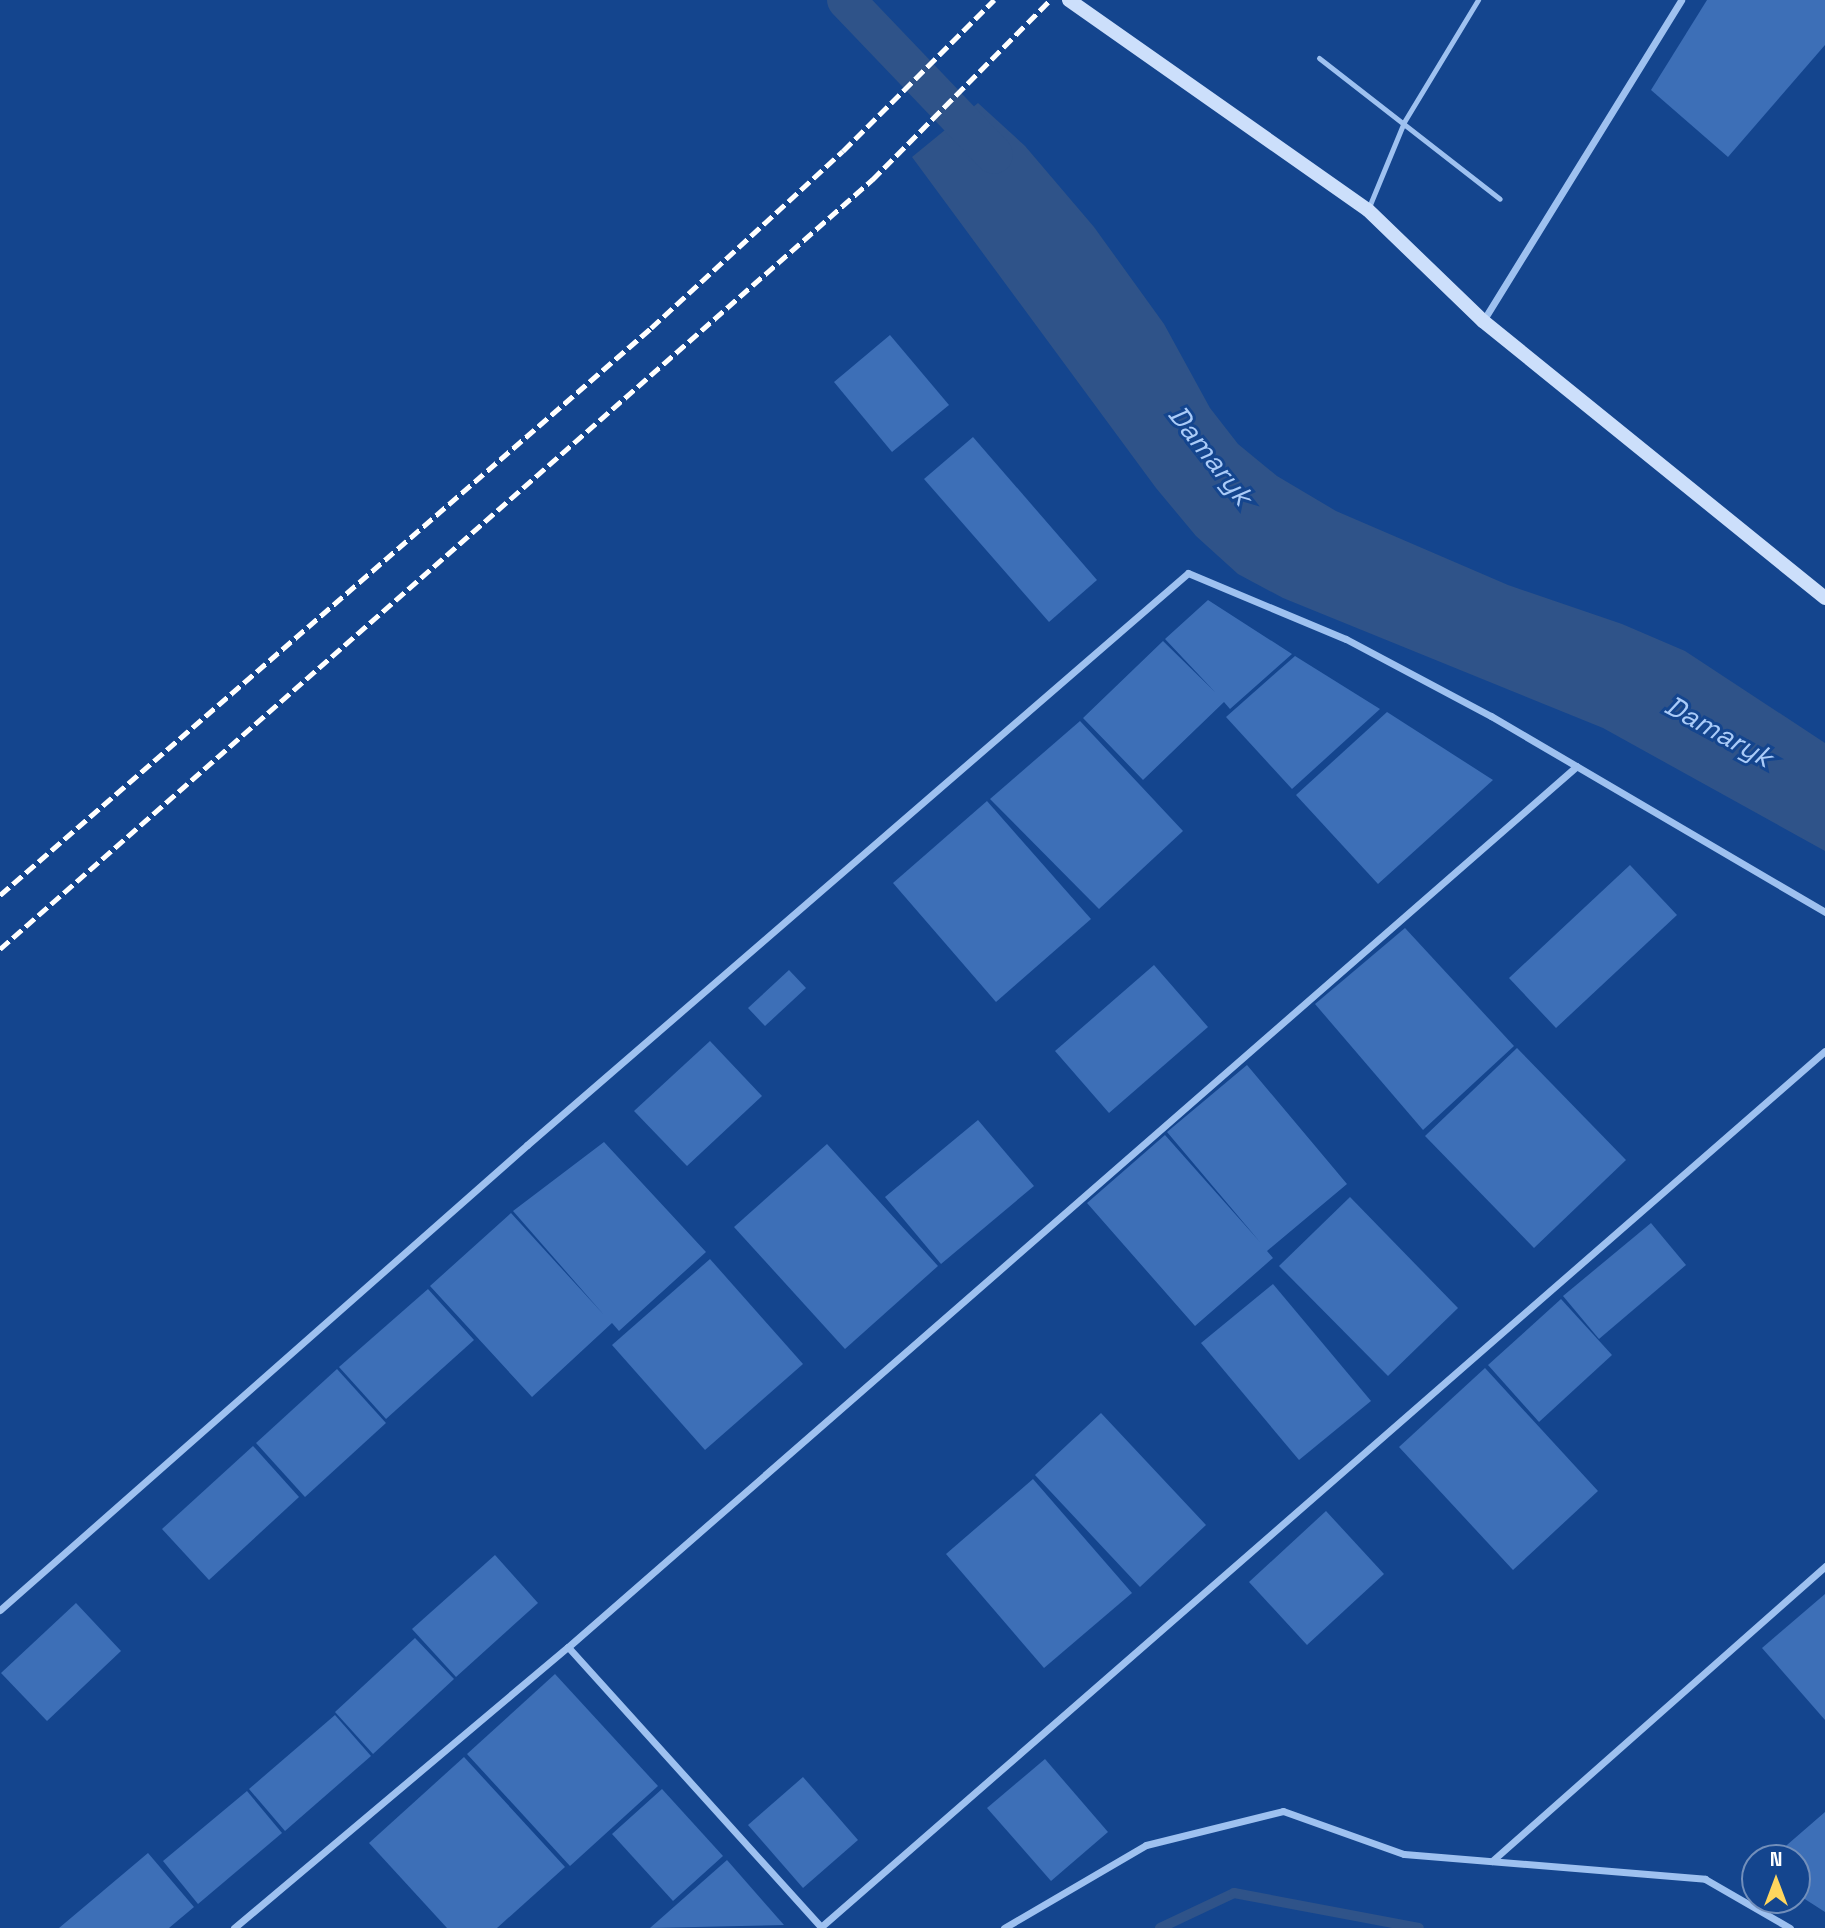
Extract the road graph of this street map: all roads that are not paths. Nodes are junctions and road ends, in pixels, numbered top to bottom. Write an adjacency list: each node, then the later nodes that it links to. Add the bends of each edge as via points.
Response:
1 (1069, 0): 7 (main road)
2 (1478, 0): 5 (lane)
3 (1681, 0): 8 (street)
4 (1319, 58): 5 (lane)
5 (1404, 122): 6 (lane); 7 (lane)
6 (1500, 199)
7 (1368, 210): 8 (main road)
8 (1483, 321): 9 (main road)
9 (1825, 598)
10 (1577, 766): 11 (street); 14 (street, via 1346,639 1188,573 527,1145); 15 (street)
11 (1825, 912)
12 (1825, 1051): 18 (street)
13 (1825, 1566): 16 (street)
14 (0, 1610)
15 (568, 1647): 17 (street); 18 (street)
16 (1492, 1861): 19 (street, via 1404,1854 1283,1811 1146,1845); 20 (street, via 1705,1879)
17 (234, 1928)
18 (821, 1928)
19 (1004, 1928)
20 (1790, 1928)

